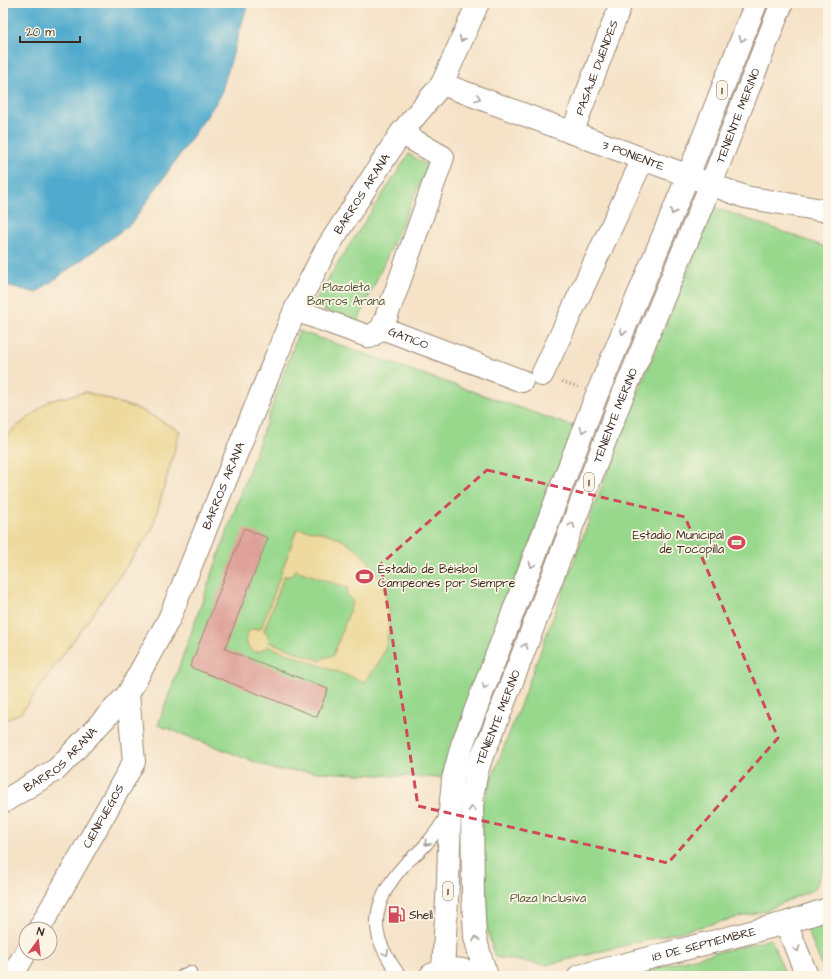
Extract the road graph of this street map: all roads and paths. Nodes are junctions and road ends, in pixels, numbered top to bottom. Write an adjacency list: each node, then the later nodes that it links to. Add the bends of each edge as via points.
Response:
1 (478, 3): 5 (main road, BARROS ARANA, one-way to 5)
2 (622, 3): 7 (main road, PASAJE DUENDES)
3 (756, 3): 9 (main road, TENIENTE MERINO / 1, one-way to 9)
4 (782, 3): 10 (main road, TENIENTE MERINO / 1)
5 (442, 84): 6 (main road, BARROS ARANA); 7 (main road, 3 PONIENTE, one-way to 7)
6 (401, 133): 12 (main road, BARROS ARANA, via 325,251); 13 (main road, via 443,157)
7 (572, 133): 8 (main road, 3 PONIENTE)
8 (643, 159): 9 (main road, 3 PONIENTE); 13 (main road, GATICO, via 532,378)
9 (688, 176): 10 (main road, 3 PONIENTE); 16 (main road, TENIENTE MERINO / 1, one-way to 16, via 597,394 462,745 453,779)
10 (711, 184): 11 (main road, 3 PONIENTE, via 745,197); 25 (main road, TENIENTE MERINO / 1, one-way to 10, via 475,937 473,897 472,797 477,771 620,402)
11 (827, 207)
12 (296, 310): 13 (main road, GATICO, via 370,337); 14 (main road, BARROS ARANA, via 169,619)
13 (382, 328)
14 (128, 694): 15 (main road, BARROS ARANA, via 57,769); 18 (main road, CIENFUEGOS, via 134,762)
15 (3, 802)
16 (450, 811): 21 (main road, TENIENTE MERINO / 1, via 448,882); 23 (lane, one-way to 23, via 428,842 395,876 379,905 376,916 380,940)
17 (828, 909): 19 (main road, 18 DE SEPTIEMBRE)
18 (44, 921)
19 (786, 923): 26 (main road, 18 DE SEPTIEMBRE); 27 (main road, one-way to 27)
20 (21, 961): 22 (main road)
21 (436, 973): 24 (main road, TENIENTE MERINO / 1, via 456,968)
22 (12, 976)
23 (400, 976)
24 (480, 976)
25 (487, 976)
26 (579, 976)
27 (807, 976)

